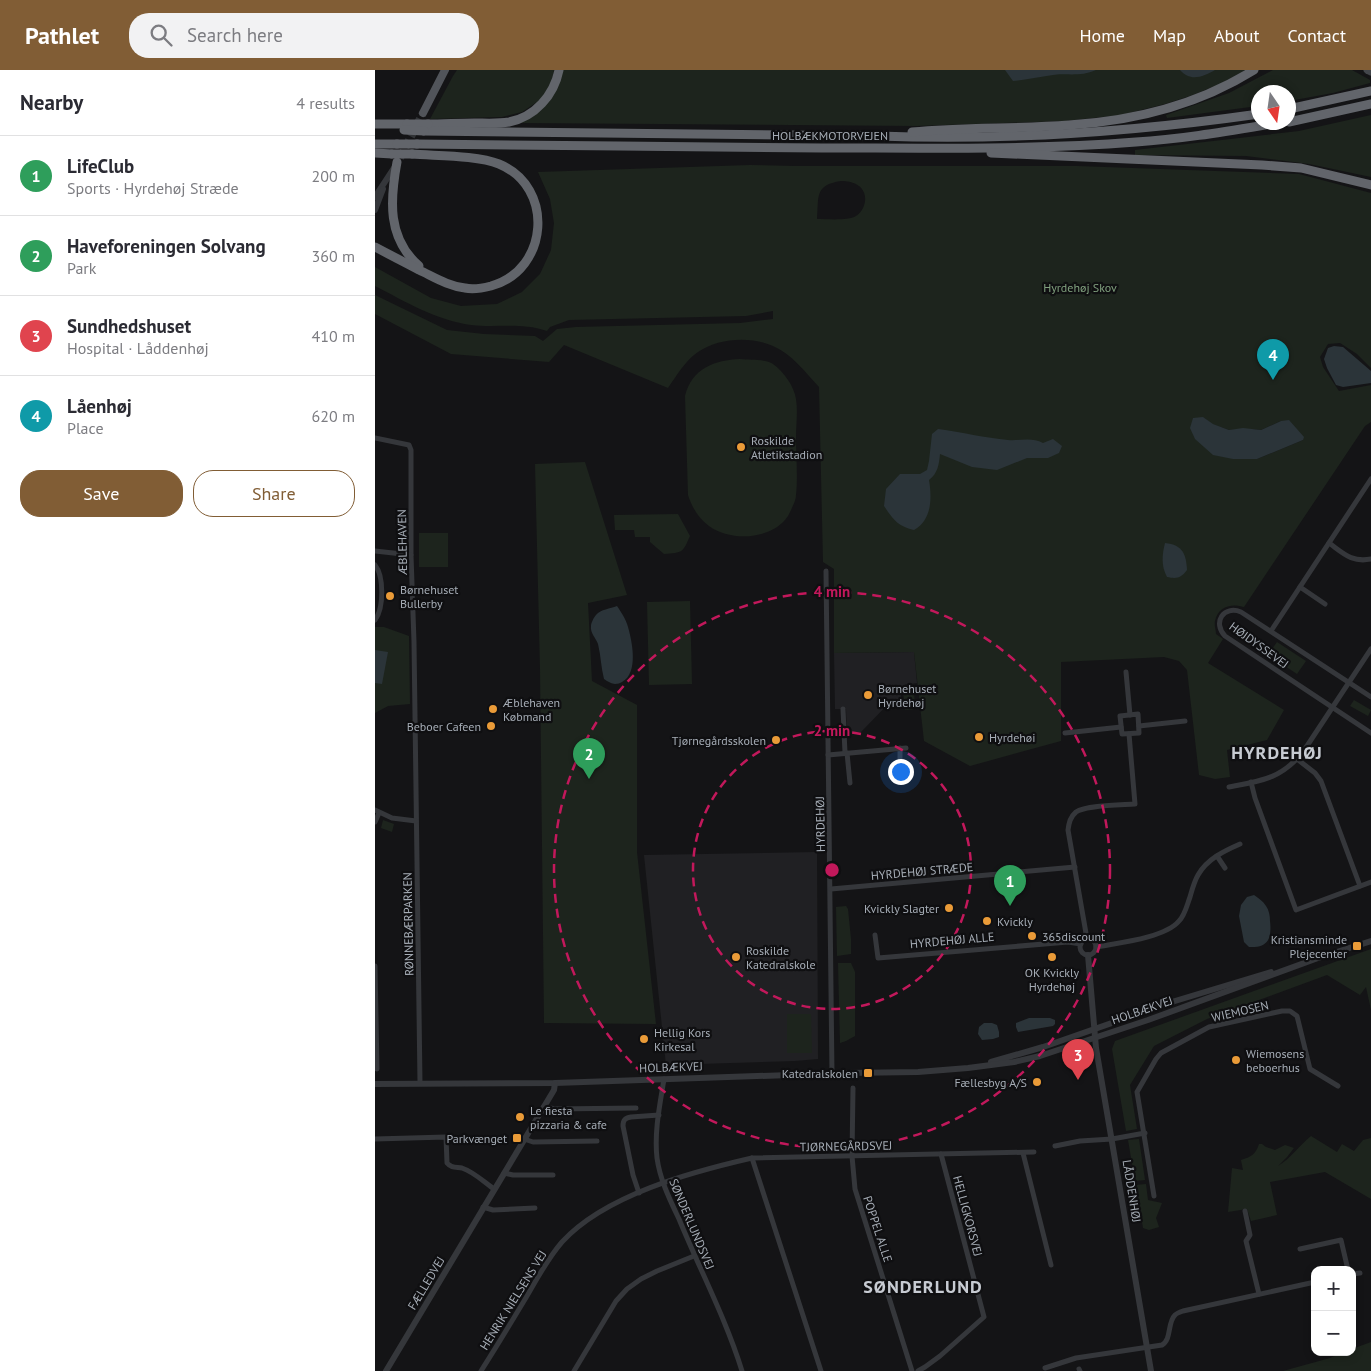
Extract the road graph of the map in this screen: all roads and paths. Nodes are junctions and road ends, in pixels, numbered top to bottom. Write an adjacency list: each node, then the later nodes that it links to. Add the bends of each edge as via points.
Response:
1 (445, 70): 7 (main road)
2 (559, 70): 12 (highway, via 553,90 545,101 523,118 510,122)
3 (1254, 70): 15 (highway, via 1191,101 1137,116 1069,125)
4 (1371, 91): 6 (highway)
5 (1371, 104): 9 (highway)
6 (1296, 107)
7 (423, 113)
8 (1251, 115): 15 (highway, HOLBÆKMOTORVEJEN, via 1129,130 1060,134)
9 (1296, 120)
10 (375, 124): 11 (highway)
11 (405, 127): 12 (highway, HOLBÆKMOTORVEJEN, bridge); 14 (highway, HOLBÆKMOTORVEJEN)
12 (426, 127): 15 (highway, HOLBÆKMOTORVEJEN)
13 (1251, 127): 17 (highway, HOLBÆKMOTORVEJEN, via 1138,142)
14 (375, 130)
15 (878, 136)
16 (375, 144): 17 (highway, HOLBÆKMOTORVEJEN, bridge)
17 (957, 148): 21 (highway, via 995,154 1272,165 1301,168)
18 (375, 153): 25 (highway, bridge, via 480,159 499,164 514,172 534,199 538,215 534,248 514,275 499,284 466,289)
19 (397, 162): 20 (street); 25 (highway, via 392,187 396,232 411,259)
20 (386, 181): 22 (street); 23 (street)
21 (1371, 185)
22 (375, 197)
23 (375, 210)
24 (375, 247): 25 (highway)
25 (431, 276)
26 (375, 438): 30 (street, ÆBLEHAVEN, via 409,445 411,450)
27 (1371, 479): 28 (street)
28 (1329, 543): 31 (street, via 1351,558); 34 (street)
29 (375, 551): 30 (street)
30 (411, 555): 57 (street, ÆBLEHAVEN)
31 (1371, 559)
32 (375, 565): 36 (street, via 380,572 381,584 381,605)
33 (826, 570): 54 (street, HYRDEHØJ)
34 (1300, 587): 35 (street); 37 (street)
35 (1325, 604)
36 (375, 620)
37 (1271, 631): 40 (street, HØJDYSSEVEJ); 42 (street, HØJDYSSEVEJ, via 1237,610 1227,611 1220,618 1221,632 1225,636)
38 (1371, 649): 40 (street)
39 (1126, 672): 44 (street)
40 (1348, 683): 41 (street, HØJDYSSEVEJ); 42 (street)
41 (1371, 697)
42 (1333, 707): 49 (street, HØJDYSSEVEJ); 56 (street)
43 (843, 708): 53 (street)
44 (1130, 715): 46 (street, via 1138,714); 47 (street, via 1120,716)
45 (1185, 721): 46 (street)
46 (1139, 726): 50 (street, via 1139,733)
47 (1121, 728): 48 (street); 50 (street, via 1122,734)
48 (1065, 733)
49 (1371, 733)
50 (1129, 734): 66 (street, via 1135,804 1085,808 1072,816 1069,830)
51 (899, 748): 52 (street); 53 (street); 55 (street)
52 (906, 748)
53 (846, 753): 54 (street); 58 (street)
54 (828, 755): 70 (street, HYRDEHØJ)
55 (900, 758)
56 (1297, 759): 59 (street, via 1281,774); 69 (street, via 1321,781)
57 (416, 765): 62 (street, RØNNEBÆRPARKEN)
58 (850, 782)
59 (1251, 782): 60 (street); 69 (street, via 1296,910)
60 (1229, 787)
61 (377, 812): 62 (street, via 392,818); 63 (street)
62 (417, 821): 85 (street, RØNNEBÆRPARKEN)
63 (375, 822)
64 (1240, 844): 65 (street)
65 (1217, 856): 67 (street); 75 (street, via 1197,877 1184,913 1174,926 1133,940)
66 (1075, 867): 70 (street, HYRDEHØJ STRÆDE); 72 (street)
67 (1225, 868)
68 (1371, 882): 69 (street)
69 (1360, 886)
70 (831, 889): 83 (street, HYRDEHØJ)
71 (875, 935): 74 (street, HYRDEHØJ ALLE, via 878,958 1062,942)
72 (1087, 939): 74 (street); 75 (street)
73 (1371, 941): 77 (street, HOLBÆKVEJ)
74 (1081, 944): 76 (street, via 1081,952)
75 (1096, 947): 76 (street)
76 (1088, 955): 79 (street)
77 (1318, 958): 79 (street, HOLBÆKVEJ); 80 (street, HOLBÆKVEJ)
78 (375, 966): 82 (street)
79 (1095, 1029): 80 (street, LÅDDENHØJ); 81 (street, HOLBÆKVEJ)
80 (1095, 1038): 81 (street, HOLBÆKVEJ, via 1014,1062); 96 (street, LÅDDENHØJ)
81 (968, 1068): 83 (street, HOLBÆKVEJ)
82 (377, 1069)
83 (833, 1074): 84 (street, HOLBÆKVEJ)
84 (664, 1079): 86 (street, HOLBÆKVEJ); 92 (street, SØNDERLUNDSVEJ)
85 (420, 1083): 86 (street, HOLBÆKVEJ); 87 (street, HOLBÆKVEJ)
86 (555, 1083): 90 (street, FÆLLEDVEJ)
87 (375, 1084)
88 (1338, 1086): 93 (street, WIEMOSEN, via 1310,1069 1297,1016 1290,1011 1209,1027 1161,1053 1156,1059 1137,1092)
89 (853, 1088): 102 (street, POPPEL ALLE)
90 (544, 1106): 91 (street, via 554,1109); 95 (street, FÆLLEDVEJ)
91 (636, 1108)
92 (659, 1115): 106 (street, SØNDERLUNDSVEJ, via 656,1143); 108 (street, via 631,1117 623,1122)
93 (1145, 1133): 96 (street); 109 (street, WIEMOSEN)
94 (375, 1139): 107 (street, via 446,1137 447,1163 463,1168)
95 (524, 1139): 97 (street, via 533,1142); 104 (street, FÆLLEDVEJ)
96 (1111, 1139): 98 (street); 121 (street, LÅDDENHØJ)
97 (597, 1141)
98 (1055, 1146)
99 (1023, 1152): 100 (street, TJØRNEGÅRDSVEJ); 101 (street, TJØRNEGÅRDSVEJ); 115 (street)
100 (1033, 1152)
101 (941, 1154): 102 (street, TJØRNEGÅRDSVEJ); 129 (street, HELLIGKORSVEJ, via 984,1317)
102 (852, 1156): 103 (street, TJØRNEGÅRDSVEJ); 128 (street, POPPEL ALLE, via 855,1188)
103 (752, 1158): 106 (street, TJØRNEGÅRDSVEJ); 127 (street)
104 (504, 1173): 105 (street); 107 (street, FÆLLEDVEJ)
105 (553, 1175)
106 (663, 1183): 108 (street, HENRIK NIELSENS VEJ); 114 (street, SØNDERLUNDSVEJ)
107 (494, 1189): 110 (street, FÆLLEDVEJ)
108 (639, 1193): 124 (street, HENRIK NIELSENS VEJ, via 612,1204 580,1224 562,1242)
109 (1154, 1196)
110 (483, 1207): 111 (street, via 493,1210); 123 (street, FÆLLEDVEJ)
111 (535, 1208)
112 (1245, 1211): 120 (street, via 1250,1235 1246,1241)
113 (1300, 1248): 116 (street, via 1341,1240)
114 (694, 1256): 125 (street, via 657,1271 627,1289 616,1301); 126 (street, SØNDERLUNDSVEJ, via 730,1335)
115 (1051, 1265)
116 (1347, 1266)
117 (1360, 1273): 118 (street)
118 (1356, 1274)
119 (1311, 1283): 120 (street)
120 (1259, 1294): 121 (street, via 1183,1311 1171,1321 1165,1343)
121 (1146, 1347): 122 (street, via 1076,1358); 130 (street, LÅDDENHØJ)
122 (1045, 1368)
123 (386, 1371)
124 (481, 1371)
125 (574, 1371)
126 (742, 1371)
127 (821, 1371)
128 (912, 1371)
129 (918, 1371)
130 (1151, 1371)

